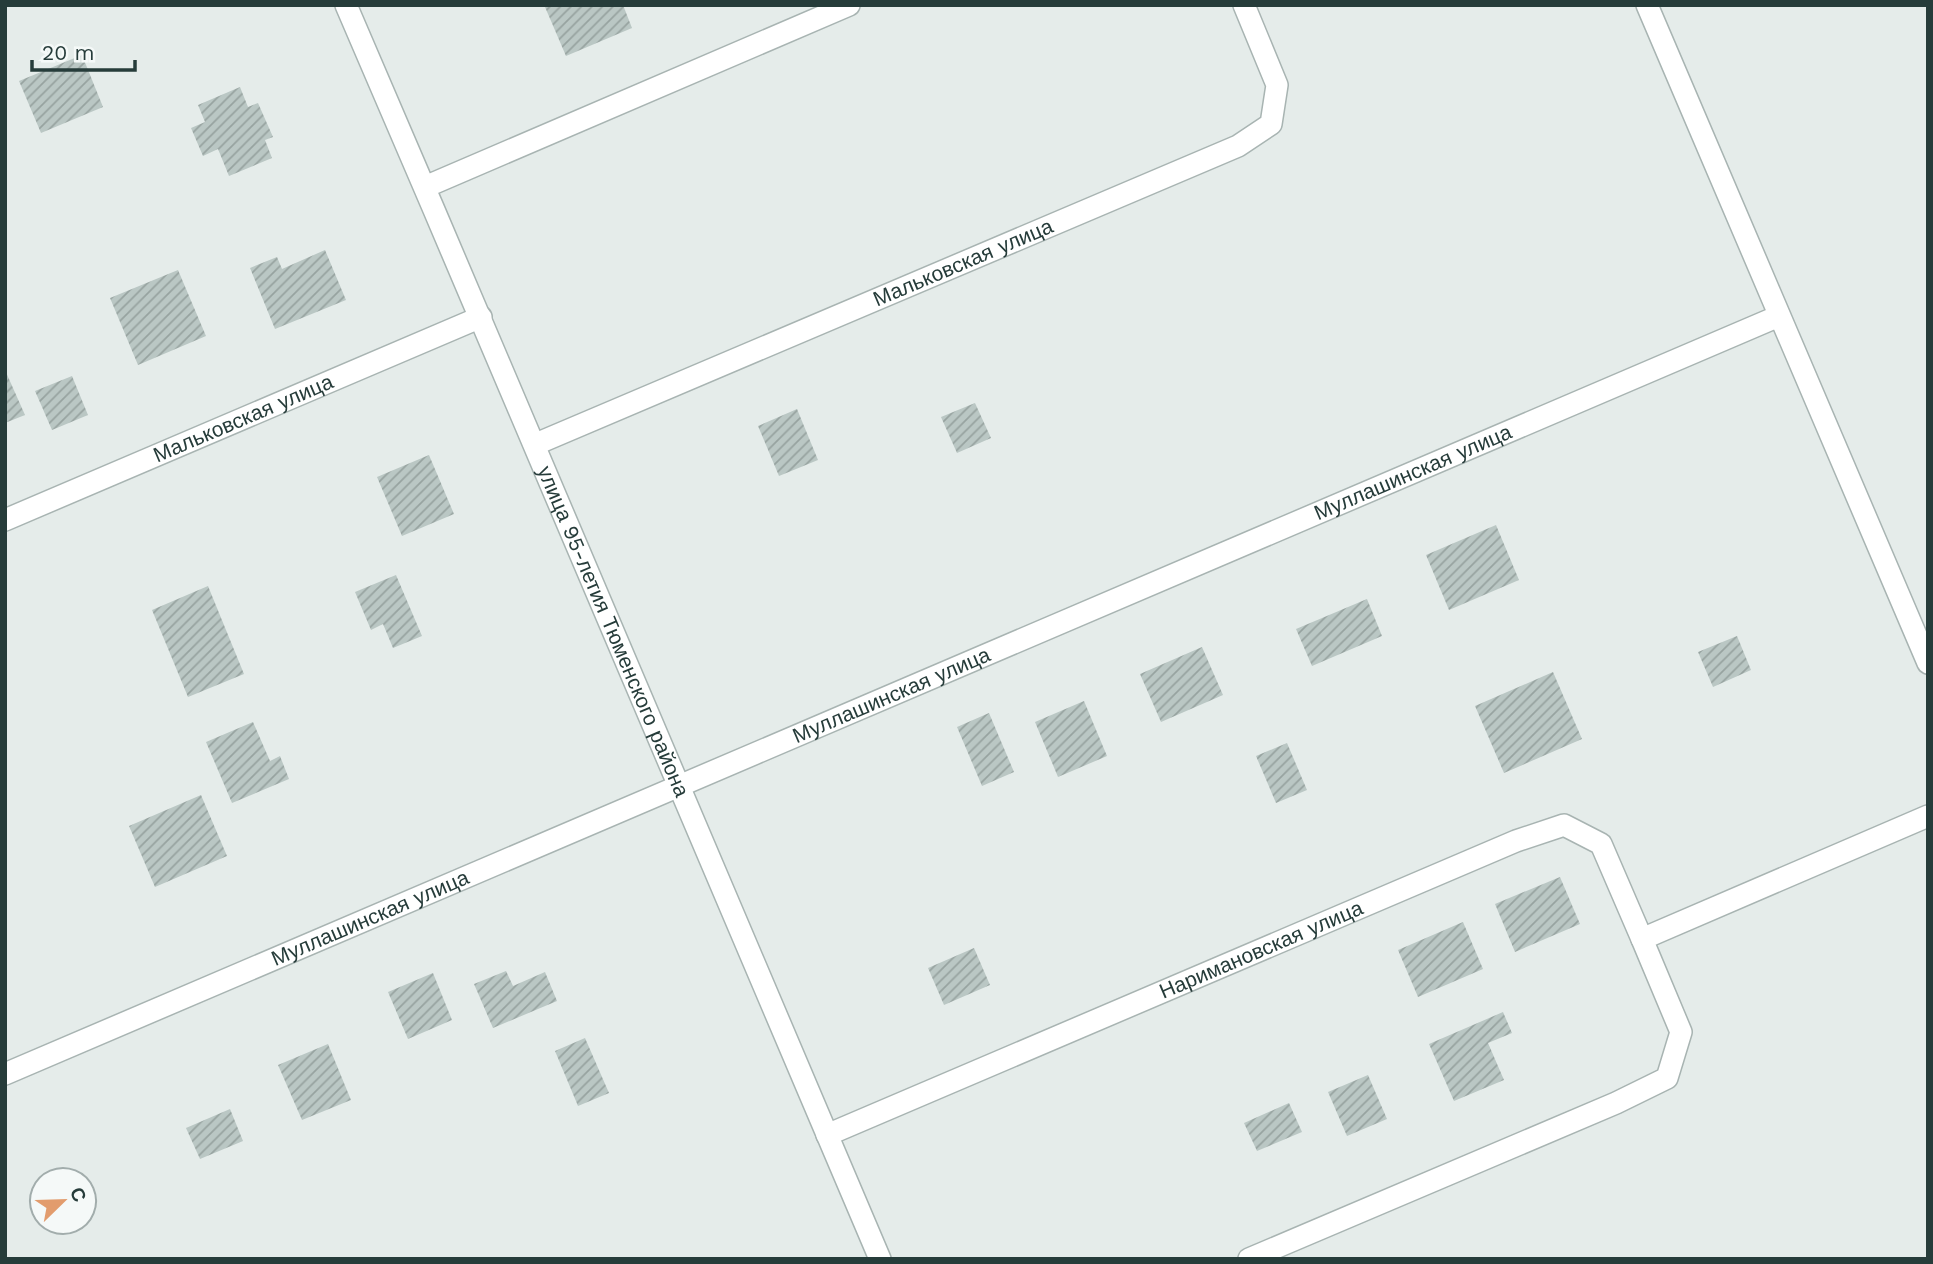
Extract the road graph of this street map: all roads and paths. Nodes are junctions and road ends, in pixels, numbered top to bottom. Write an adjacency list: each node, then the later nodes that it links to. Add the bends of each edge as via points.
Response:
1 (346, 5): 5 (street, улица 95-летия Тюменского района)
2 (849, 5): 5 (street)
3 (1244, 5): 8 (street, Мальковская улица, via 1277,85 1270,124 1238,146)
4 (1647, 5): 6 (street)
5 (425, 187): 7 (street, улица 95-летия Тюменского района)
6 (1779, 316): 10 (street); 11 (street, Муллашинская улица)
7 (481, 317): 8 (street, улица 95-летия Тюменского района); 9 (street, Мальковская улица)
8 (536, 444): 11 (street, улица 95-летия Тюменского района)
9 (5, 520)
10 (1928, 663)
11 (679, 788): 14 (street, Муллашинская улица); 15 (street, улица 95-летия Тюменского района)
12 (1928, 816): 13 (street)
13 (1642, 939): 15 (street, Наримановская улица, via 1601,844 1564,825); 17 (street, Наримановская улица, via 1681,1032 1667,1078)
14 (5, 1074)
15 (827, 1135): 16 (street, улица 95-летия Тюменского района)
16 (879, 1258)
17 (1249, 1259)

